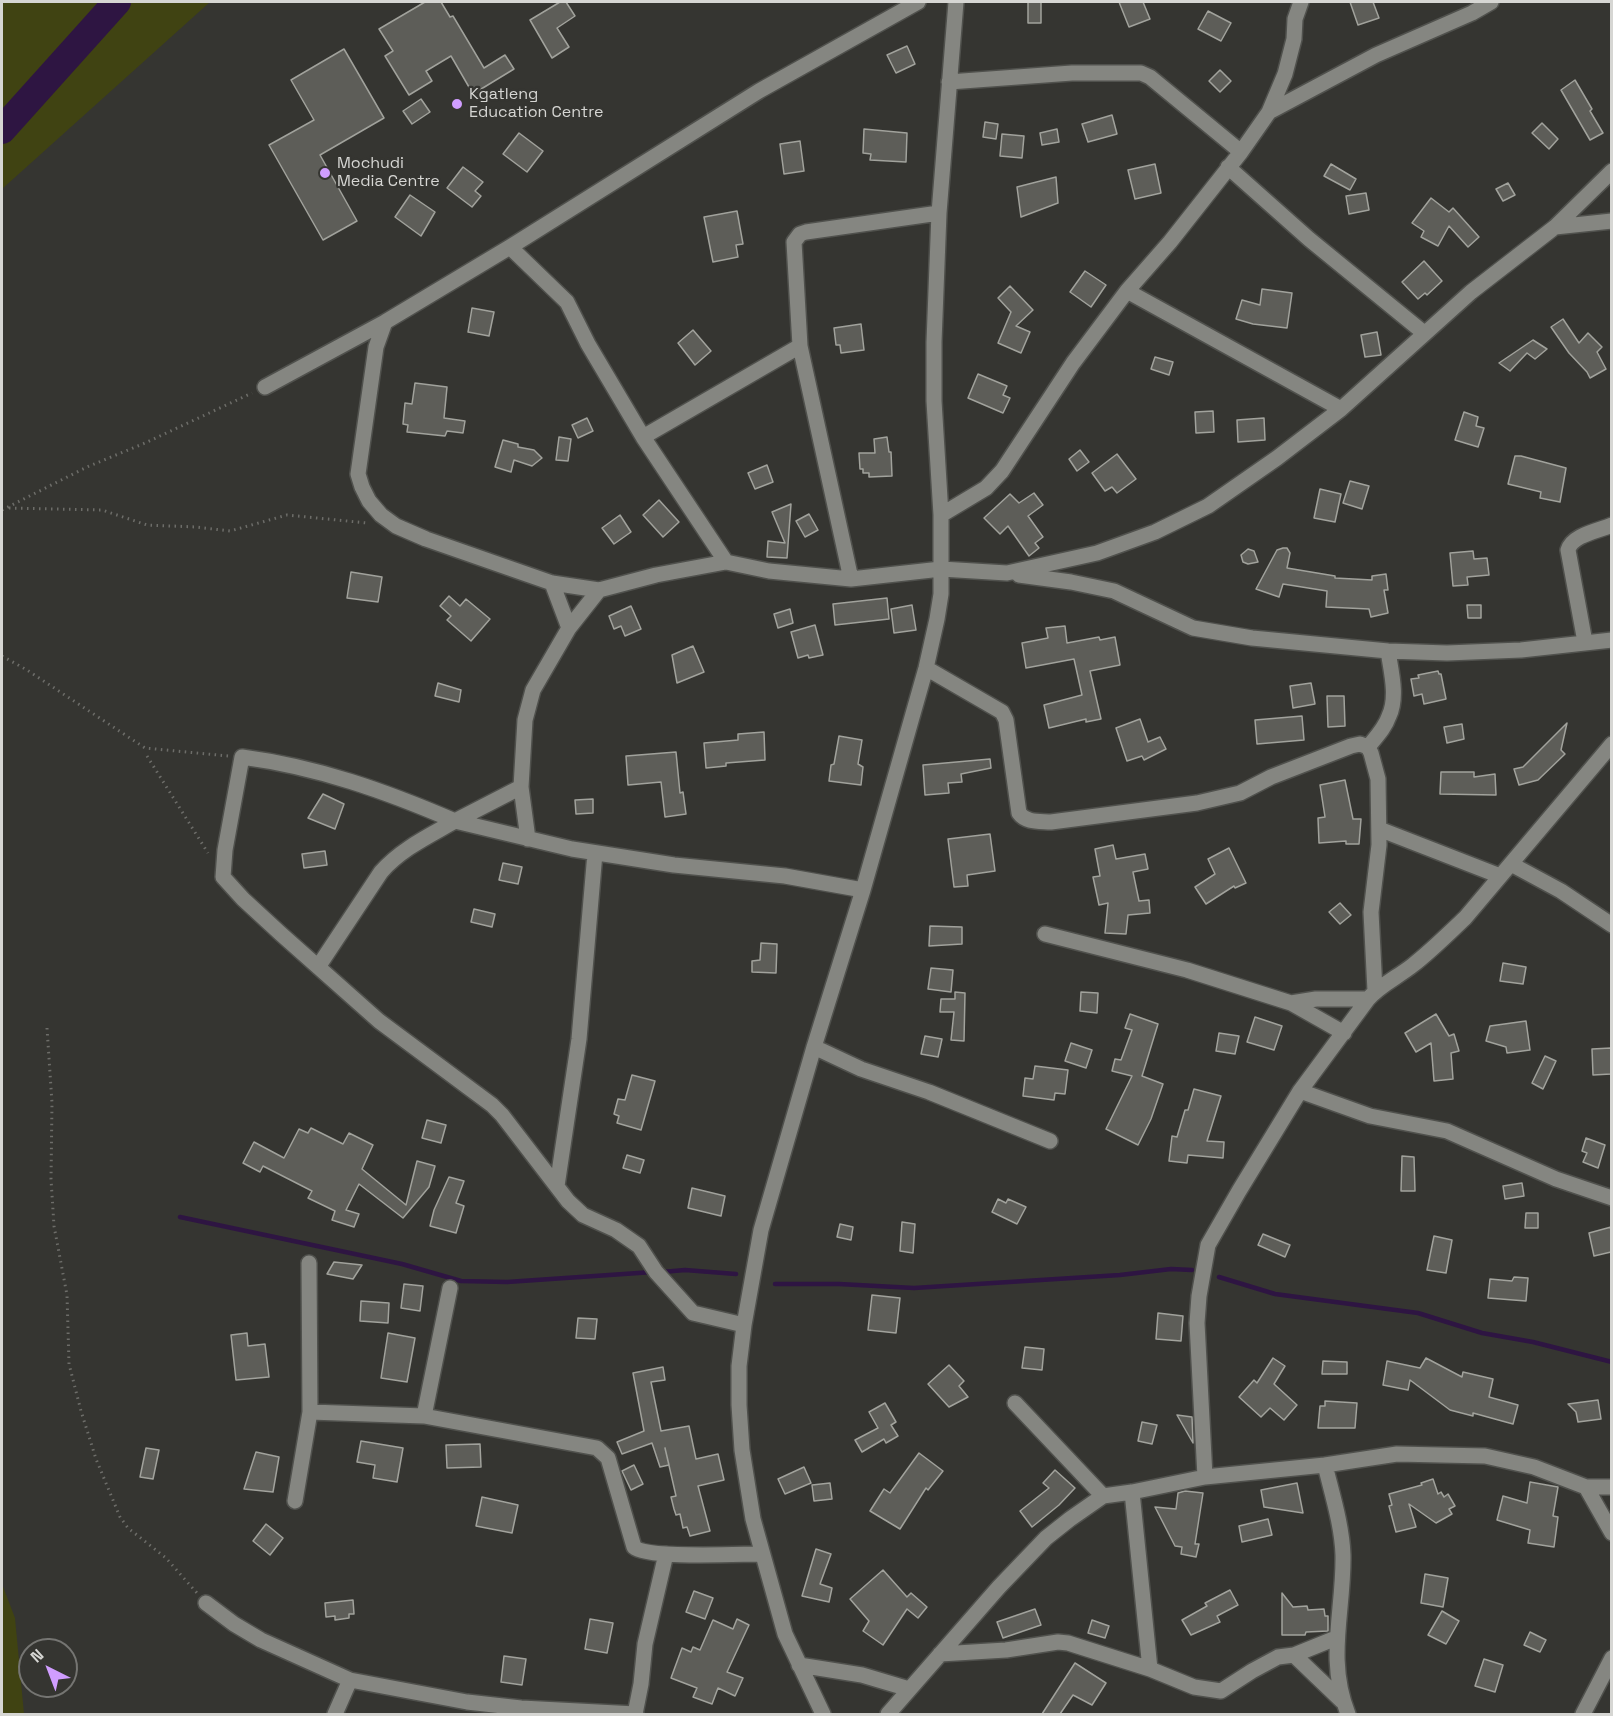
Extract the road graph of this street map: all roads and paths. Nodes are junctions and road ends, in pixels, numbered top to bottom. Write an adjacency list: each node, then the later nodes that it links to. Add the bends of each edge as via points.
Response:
1 (918, 2): 13 (street, via 759,91)
2 (956, 2): 5 (street)
3 (1301, 2): 6 (street, via 1285,74)
4 (1491, 2): 6 (street, via 1367,60)
5 (950, 82): 7 (street, via 1072,73 1141,73); 10 (street)
6 (1269, 112): 7 (street)
7 (1241, 152): 8 (street)
8 (1228, 167): 14 (street); 16 (street)
9 (1611, 171): 12 (street)
10 (939, 213): 17 (street, via 806,232 796,237); 23 (street, via 933,372)
11 (1611, 221): 12 (street)
12 (1555, 226): 16 (street)
13 (510, 247): 15 (street); 20 (street, via 567,302)
14 (1127, 291): 19 (street); 23 (street, via 1073,363 1002,471 986,488)
15 (385, 322): 18 (street); 25 (street, via 376,347 358,474 369,501)
16 (1424, 333): 19 (street)
17 (800, 346): 20 (street); 29 (street)
18 (265, 387): 21 (path, via 87,467)
19 (1341, 409): 28 (street, via 1208,506 1155,532 1096,553)
20 (643, 437): 26 (street)
21 (9, 508): 22 (path); 25 (path, via 102,510 147,525 230,531 287,515)
22 (2, 510)
23 (941, 515): 27 (street)
24 (1611, 525): 34 (street, via 1575,540 1568,550)
25 (396, 526): 30 (street)
26 (726, 562): 29 (street, via 769,571); 31 (street)
27 (941, 569): 28 (street); 29 (street); 37 (street, via 941,594)
28 (1007, 573): 35 (street, via 1114,591 1193,628 1252,638)
29 (851, 579)
30 (552, 583): 31 (street); 32 (street)
31 (599, 590): 32 (street)
32 (569, 628): 42 (street, via 533,690 525,720)
33 (1611, 640): 34 (street)
34 (1585, 642): 35 (street, via 1521,650)
35 (1388, 651): 39 (street, via 1392,706 1384,727)
36 (2, 656): 41 (path, via 146,748)
37 (926, 668): 39 (street, via 1002,712 1019,813 1029,820 1051,822 1197,803 1240,793 1270,777 1351,746); 50 (street)
38 (1611, 744): 47 (street)
39 (1368, 747): 44 (street, via 1378,779)
40 (147, 756): 49 (path)
41 (242, 757): 43 (street, via 279,762 369,786); 49 (street)
42 (521, 787): 43 (street); 45 (street)
43 (455, 821): 45 (street); 53 (street, via 391,861)
44 (1379, 829): 48 (street); 54 (street, via 1371,912)
45 (528, 839): 46 (street)
46 (596, 853): 50 (street, via 785,876); 61 (street, via 579,1039)
47 (1511, 864): 48 (street); 51 (street)
48 (1500, 876): 54 (street, via 1438,944)
49 (223, 877): 53 (street)
50 (863, 890): 58 (street)
51 (1611, 925)
52 (1045, 934): 55 (street, via 1187,970)
53 (318, 967): 61 (street, via 380,1021 492,1106)
54 (1371, 995): 55 (street); 57 (street)
55 (1291, 1003): 57 (street)
56 (47, 1028): 79 (path, via 54,1226 67,1295 69,1364 81,1410 120,1517 166,1558)
57 (1344, 1033): 59 (street)
58 (814, 1047): 60 (street, via 861,1069); 65 (street, via 761,1230)
59 (1300, 1091): 62 (street, via 1370,1116 1447,1131 1556,1179); 70 (street, via 1208,1245 1197,1323)
60 (1050, 1141)
61 (557, 1186): 65 (street, via 583,1215 639,1246 656,1272 693,1313)
62 (1611, 1198)
63 (309, 1263): 67 (street)
64 (450, 1288): 68 (street)
65 (744, 1325): 78 (street, via 739,1405 742,1450)
66 (1014, 1403): 74 (street)
67 (310, 1412): 68 (street); 75 (street)
68 (424, 1416): 77 (street, via 597,1448 608,1458 634,1547 641,1552)
69 (1325, 1465): 70 (street); 71 (street, via 1397,1454 1485,1456 1534,1467); 80 (street, via 1343,1553)
70 (1205, 1477): 73 (street)
71 (1586, 1487): 72 (street); 76 (street)
72 (1611, 1487)
73 (1132, 1492): 74 (street); 85 (street)
74 (1103, 1496): 81 (street, via 1046,1538)
75 (295, 1501)
76 (1611, 1533)
77 (666, 1554): 78 (street); 91 (street, via 645,1644)
78 (762, 1554): 84 (street, via 785,1634)
79 (206, 1603): 86 (street, via 261,1640)
80 (1336, 1638): 82 (street); 88 (street)
81 (940, 1653): 85 (street, via 1006,1650 1058,1642); 87 (street)
82 (1294, 1655): 85 (street, via 1278,1657 1221,1691 1194,1687); 88 (street)
83 (1611, 1658): 94 (street)
84 (799, 1665): 87 (street, via 862,1675); 92 (street)
85 (1150, 1670)
86 (350, 1680): 89 (street); 90 (street)
87 (909, 1689): 93 (street)
88 (1345, 1708)
89 (520, 1711): 91 (street)
90 (335, 1714)
91 (635, 1714)
92 (823, 1714)
93 (888, 1714)
94 (1583, 1714)

